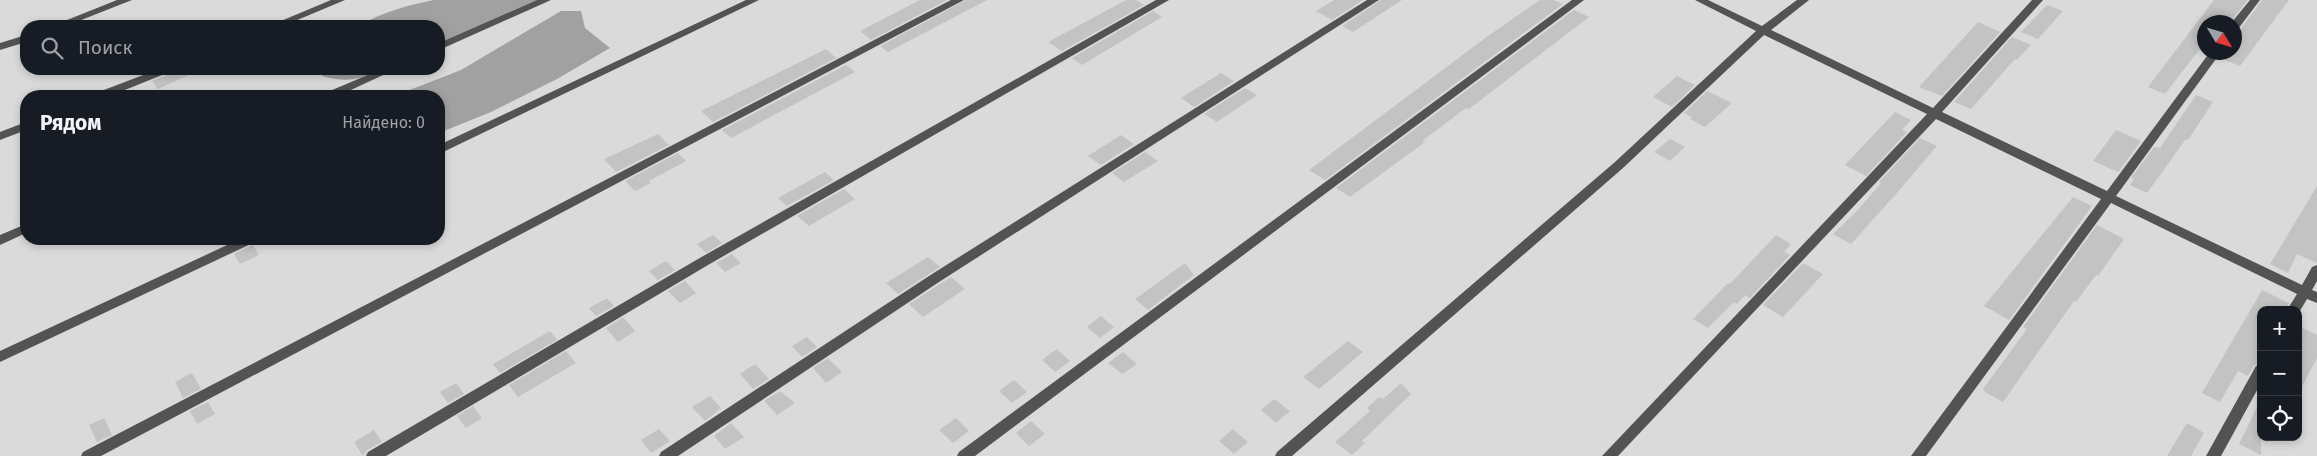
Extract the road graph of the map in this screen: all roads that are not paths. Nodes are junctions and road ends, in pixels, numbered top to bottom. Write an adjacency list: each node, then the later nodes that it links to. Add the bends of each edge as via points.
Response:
1 (127, 0): 14 (street)
2 (340, 0): 15 (street)
3 (546, 0): 18 (street)
4 (754, 0): 28 (street)
5 (959, 0): 39 (street)
6 (1164, 0): 40 (street, via 703,262)
7 (1374, 0): 41 (street, via 934,279)
8 (1579, 0): 42 (street)
9 (1700, 0): 16 (street)
10 (1804, 0): 16 (street)
11 (2038, 0): 25 (street)
12 (2255, 0): 13 (street)
13 (2242, 17)
14 (73, 20)
15 (289, 20)
16 (1763, 30): 25 (street); 43 (street, via 1619,164)
17 (20, 40): 19 (street)
18 (445, 44)
19 (0, 47)
20 (2210, 60): 29 (street)
21 (153, 75): 23 (street)
22 (377, 75): 24 (street)
23 (115, 90)
24 (343, 90)
25 (1935, 113): 29 (street); 44 (street)
26 (20, 128): 27 (street)
27 (0, 136)
28 (445, 147)
29 (2108, 197): 34 (street); 45 (street)
30 (20, 231): 31 (street)
31 (0, 240)
32 (238, 245): 37 (street)
33 (2317, 270): 34 (street)
34 (2304, 292): 35 (street); 36 (street)
35 (2317, 298)
36 (2296, 306)
37 (0, 357)
38 (2257, 377): 46 (street)
39 (88, 456)
40 (373, 456)
41 (666, 456)
42 (964, 456)
43 (1282, 456)
44 (1609, 456)
45 (1918, 456)
46 (2213, 456)

